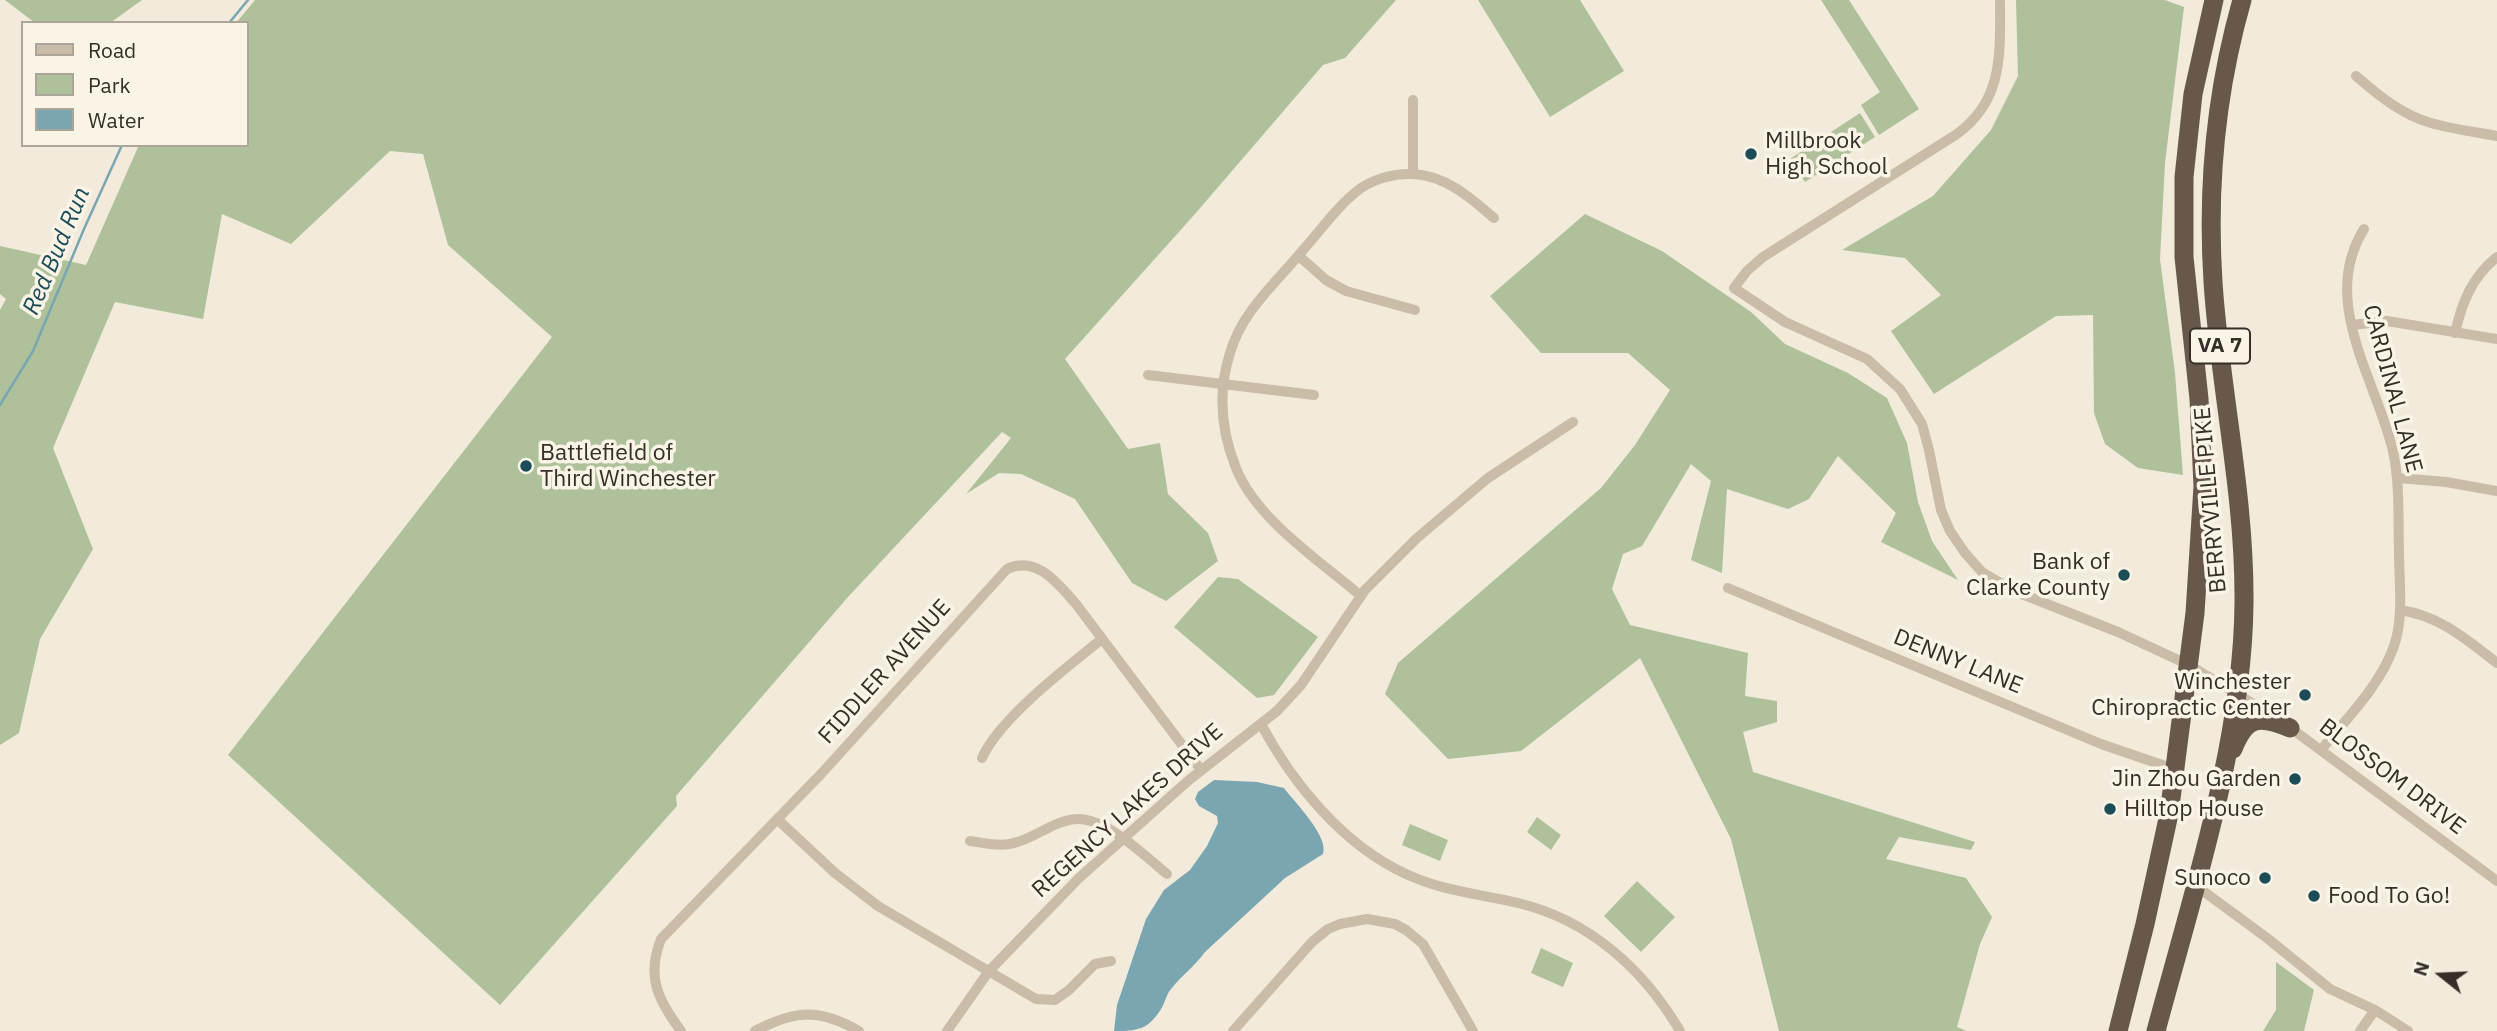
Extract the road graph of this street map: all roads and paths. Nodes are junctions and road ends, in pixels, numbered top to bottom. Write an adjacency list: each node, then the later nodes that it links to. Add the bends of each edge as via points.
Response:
1 (2000, 0): 27 (street, BLOSSOM DRIVE, via 1997,70 1990,97 1977,118 1763,257 1734,288 1785,322 1867,359 1900,388 1922,424 1941,510 1957,542 1982,572 2014,591)
2 (2214, 0): 27 (highway, BERRYVILLE PIKE / VA 7, via 2193,94 2184,177 2184,257 2203,486)
3 (2242, 0): 28 (highway, BERRYVILLE PIKE / VA 7, via 2221,100 2211,231 2244,564)
4 (2356, 76): 6 (street, via 2418,119)
5 (1413, 100): 7 (street)
6 (2497, 136)
7 (1413, 174): 8 (street, via 1451,184); 10 (street, via 1389,176 1362,188)
8 (1494, 218)
9 (2364, 229): 13 (street, CARDINAL LANE, via 2347,274 2345,292)
10 (1299, 256): 12 (street, via 1346,291); 17 (street, via 1244,321 1230,351)
11 (2497, 257): 14 (street, via 2473,282)
12 (1415, 310)
13 (2352, 325): 14 (street, via 2387,321); 20 (street, CARDINAL LANE)
14 (2455, 332): 15 (street)
15 (2497, 339)
16 (1148, 375): 17 (street)
17 (1224, 384): 18 (street); 23 (street, via 1222,411 1228,445 1249,491 1283,529)
18 (1314, 395)
19 (1573, 422): 23 (street, REGENCY LAKES DRIVE, via 1460,500)
20 (2398, 478): 21 (street); 24 (street, CARDINAL LANE)
21 (2497, 491)
22 (1728, 588): 33 (street, DENNY LANE, via 2101,744)
23 (1361, 596): 29 (street, REGENCY LAKES DRIVE, via 1301,685)
24 (2400, 610): 26 (street, via 2452,628); 31 (street, CARDINAL LANE, via 2393,650 2376,682)
25 (1102, 639): 32 (street, via 1002,727); 34 (street, FIDDLER AVENUE); 36 (street, FIDDLER AVENUE, via 1046,574 1029,565 1007,569)
26 (2497, 663)
27 (2189, 665): 28 (street, BLOSSOM DRIVE); 33 (highway, BERRYVILLE PIKE / VA 7)
28 (2236, 693): 30 (street, BLOSSOM DRIVE); 35 (highway, BERRYVILLE PIKE / VA 7)
29 (1261, 724): 34 (street, REGENCY LAKES DRIVE); 51 (street, via 1286,764 1337,825 1366,851 1416,879 1450,891 1538,909 1590,933 1637,972)
30 (2290, 727): 31 (street, BLOSSOM DRIVE); 35 (highway, via 2267,719 2246,725)
31 (2321, 750): 40 (street, BLOSSOM DRIVE)
32 (982, 758)
33 (2174, 769): 52 (highway, BERRYVILLE PIKE / VA 7, via 2158,869)
34 (1201, 770): 37 (street, REGENCY LAKES DRIVE)
35 (2219, 790): 41 (highway, BERRYVILLE PIKE / VA 7)
36 (777, 819): 43 (street, via 878,906); 45 (street, FIDDLER AVENUE, via 661,939 654,955 657,994)
37 (1122, 838): 38 (street, via 1101,824 1080,819 1061,822 1012,844); 39 (street); 43 (street, REGENCY LAKES DRIVE)
38 (970, 841)
39 (1167, 874)
40 (2497, 881)
41 (2195, 885): 44 (street, via 2330,989); 53 (highway, BERRYVILLE PIKE / VA 7)
42 (1111, 961): 43 (street, via 1095,964 1055,1000 1036,999)
43 (989, 971): 48 (street, REGENCY LAKES DRIVE)
44 (2375, 1010): 54 (street); 55 (street)
45 (681, 1031)
46 (755, 1031): 47 (street, via 779,1018 809,1012)
47 (859, 1031)
48 (947, 1031)
49 (1233, 1031): 50 (street, via 1312,942 1328,929 1367,919 1395,924 1423,944)
50 (1473, 1031)
51 (1680, 1031)
52 (2118, 1031)
53 (2157, 1031)
54 (2360, 1031)
55 (2408, 1031)

